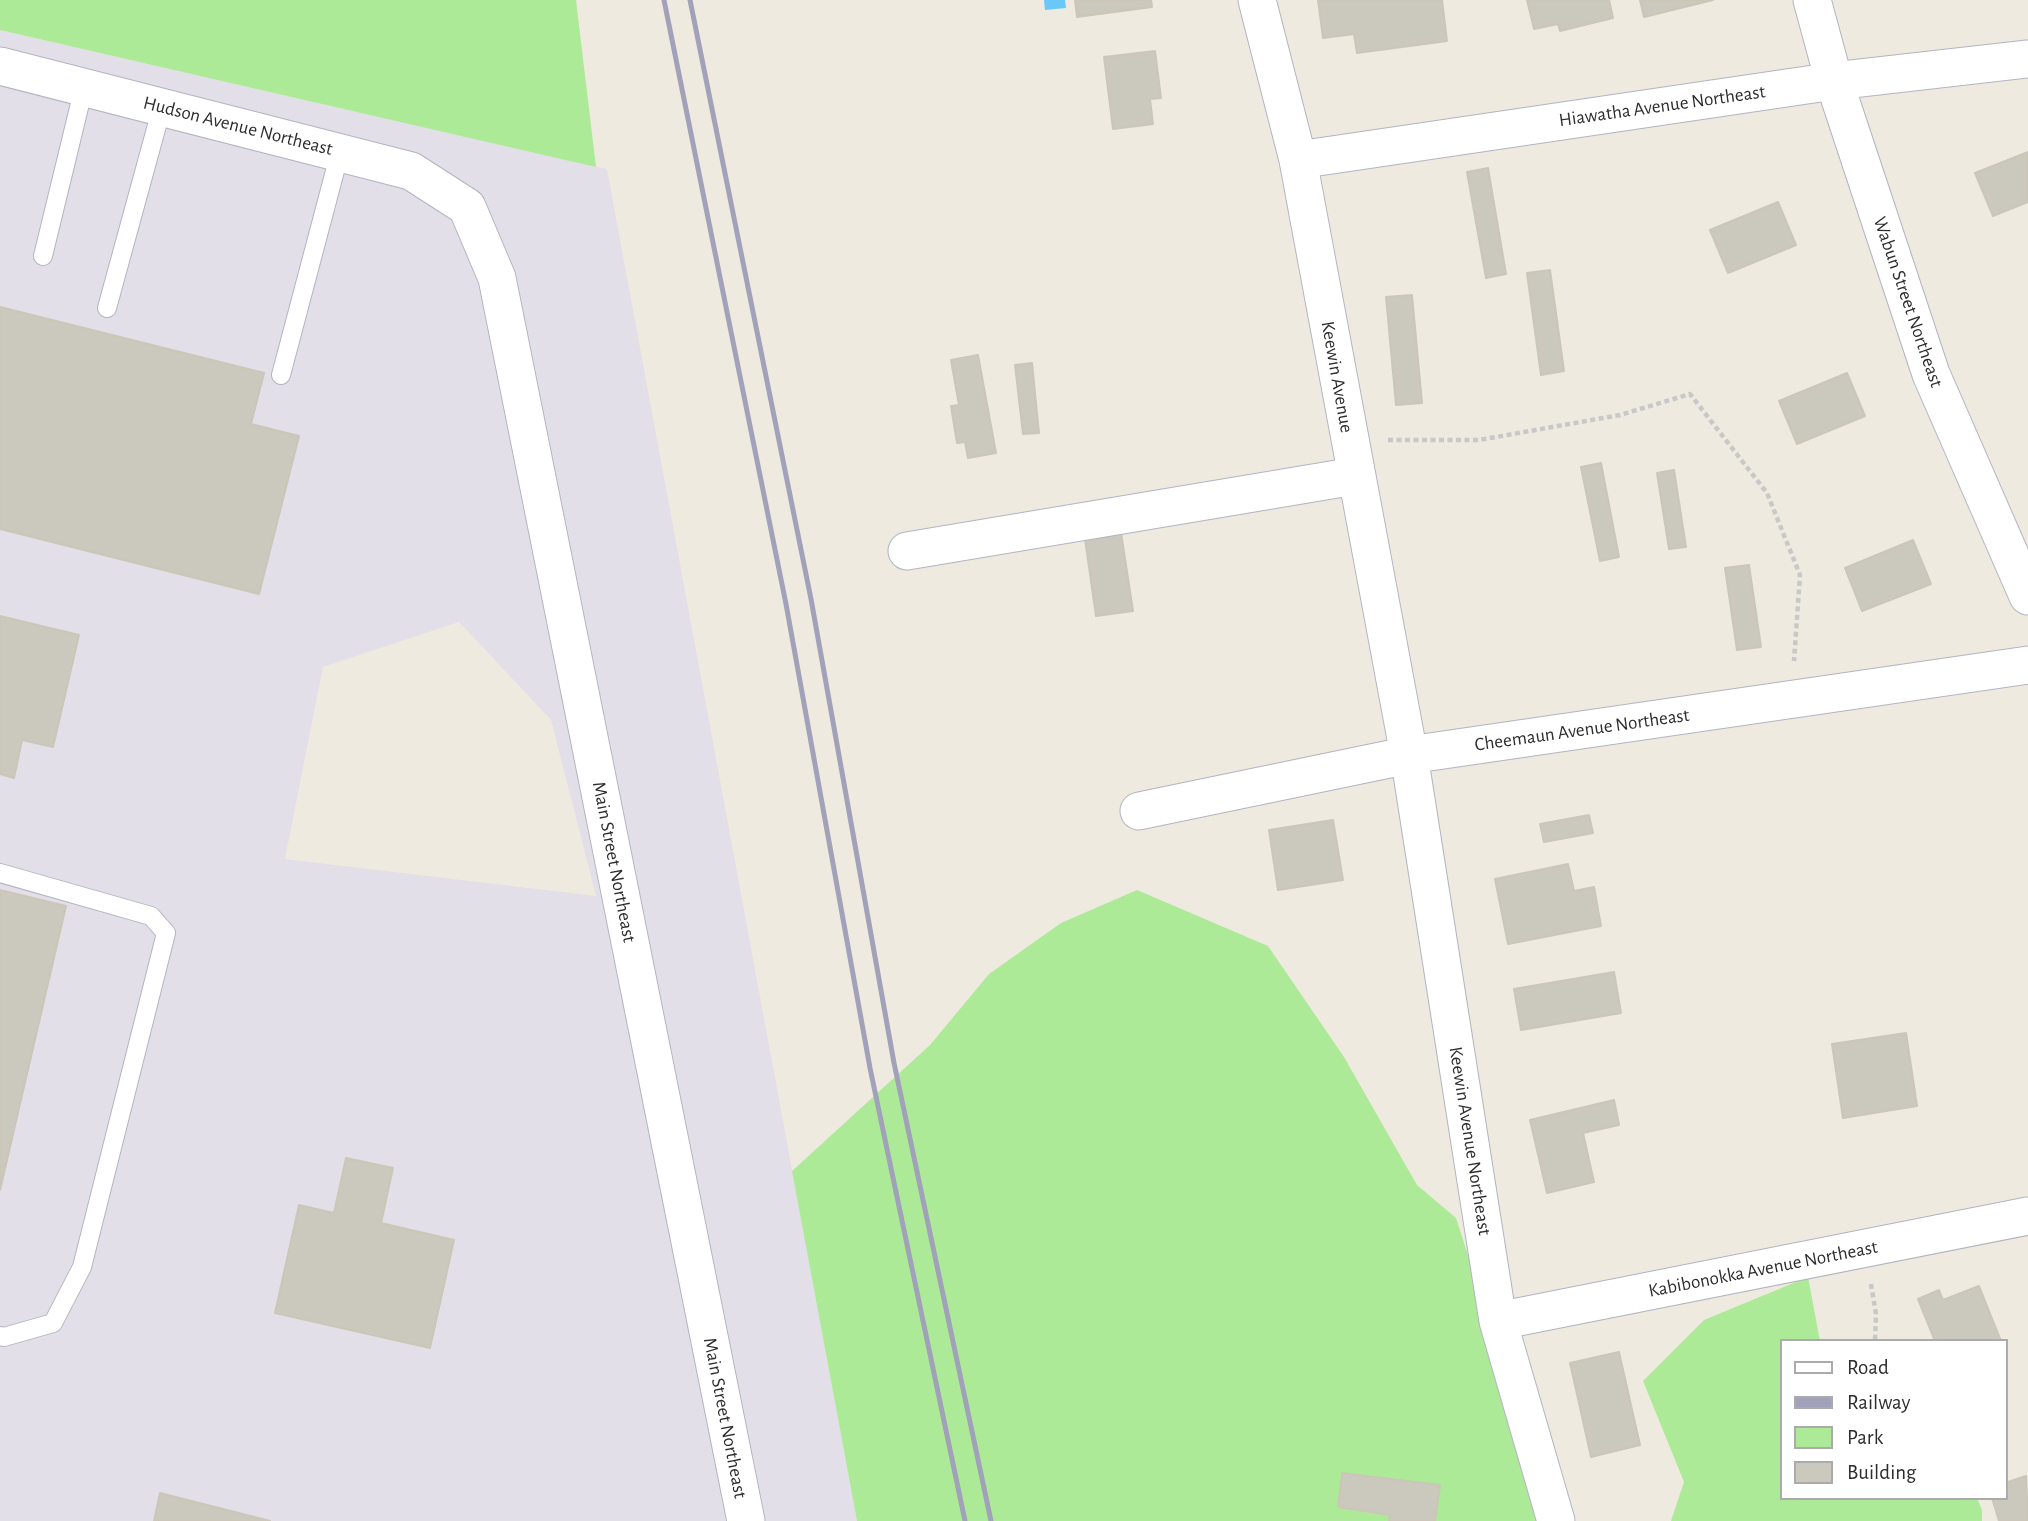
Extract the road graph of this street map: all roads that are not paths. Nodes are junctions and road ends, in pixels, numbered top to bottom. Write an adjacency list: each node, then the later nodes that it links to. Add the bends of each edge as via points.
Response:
1 (1257, 0): 9 (street, Keewin Avenue)
2 (1812, 0): 5 (street, Wabun Street Northeast)
3 (2028, 59): 5 (street, Hiawatha Avenue Northeast)
4 (0, 66): 6 (street, Hudson Avenue Northeast)
5 (1834, 80): 9 (street, Hiawatha Avenue Northeast); 16 (street, Wabun Street Northeast, via 1931,374)
6 (84, 87): 7 (street, Hudson Avenue Northeast); 11 (lane)
7 (162, 107): 8 (street, Hudson Avenue Northeast); 12 (lane)
8 (340, 152): 10 (street, Hudson Avenue Northeast, via 411,171); 13 (lane)
9 (1298, 160): 14 (street, Keewin Avenue)
10 (467, 207): 24 (street, Main Street Northeast, via 497,278)
11 (43, 256)
12 (107, 308)
13 (281, 375)
14 (1355, 475): 15 (street); 18 (street, Keewin Avenue)
15 (907, 551)
16 (2028, 596)
17 (2028, 665): 18 (street, Cheemaun Avenue Northeast)
18 (1409, 755): 19 (street, Cheemaun Avenue Northeast); 22 (street, Keewin Avenue Northeast)
19 (1139, 811)
20 (0, 873): 23 (lane, via 151,916 166,933 82,1268 53,1323)
21 (2028, 1216): 22 (street, Kabibonokka Avenue Northeast)
22 (1498, 1321): 25 (street, Keewin Avenue Northeast)
23 (0, 1336)
24 (746, 1521)
25 (1556, 1521)

